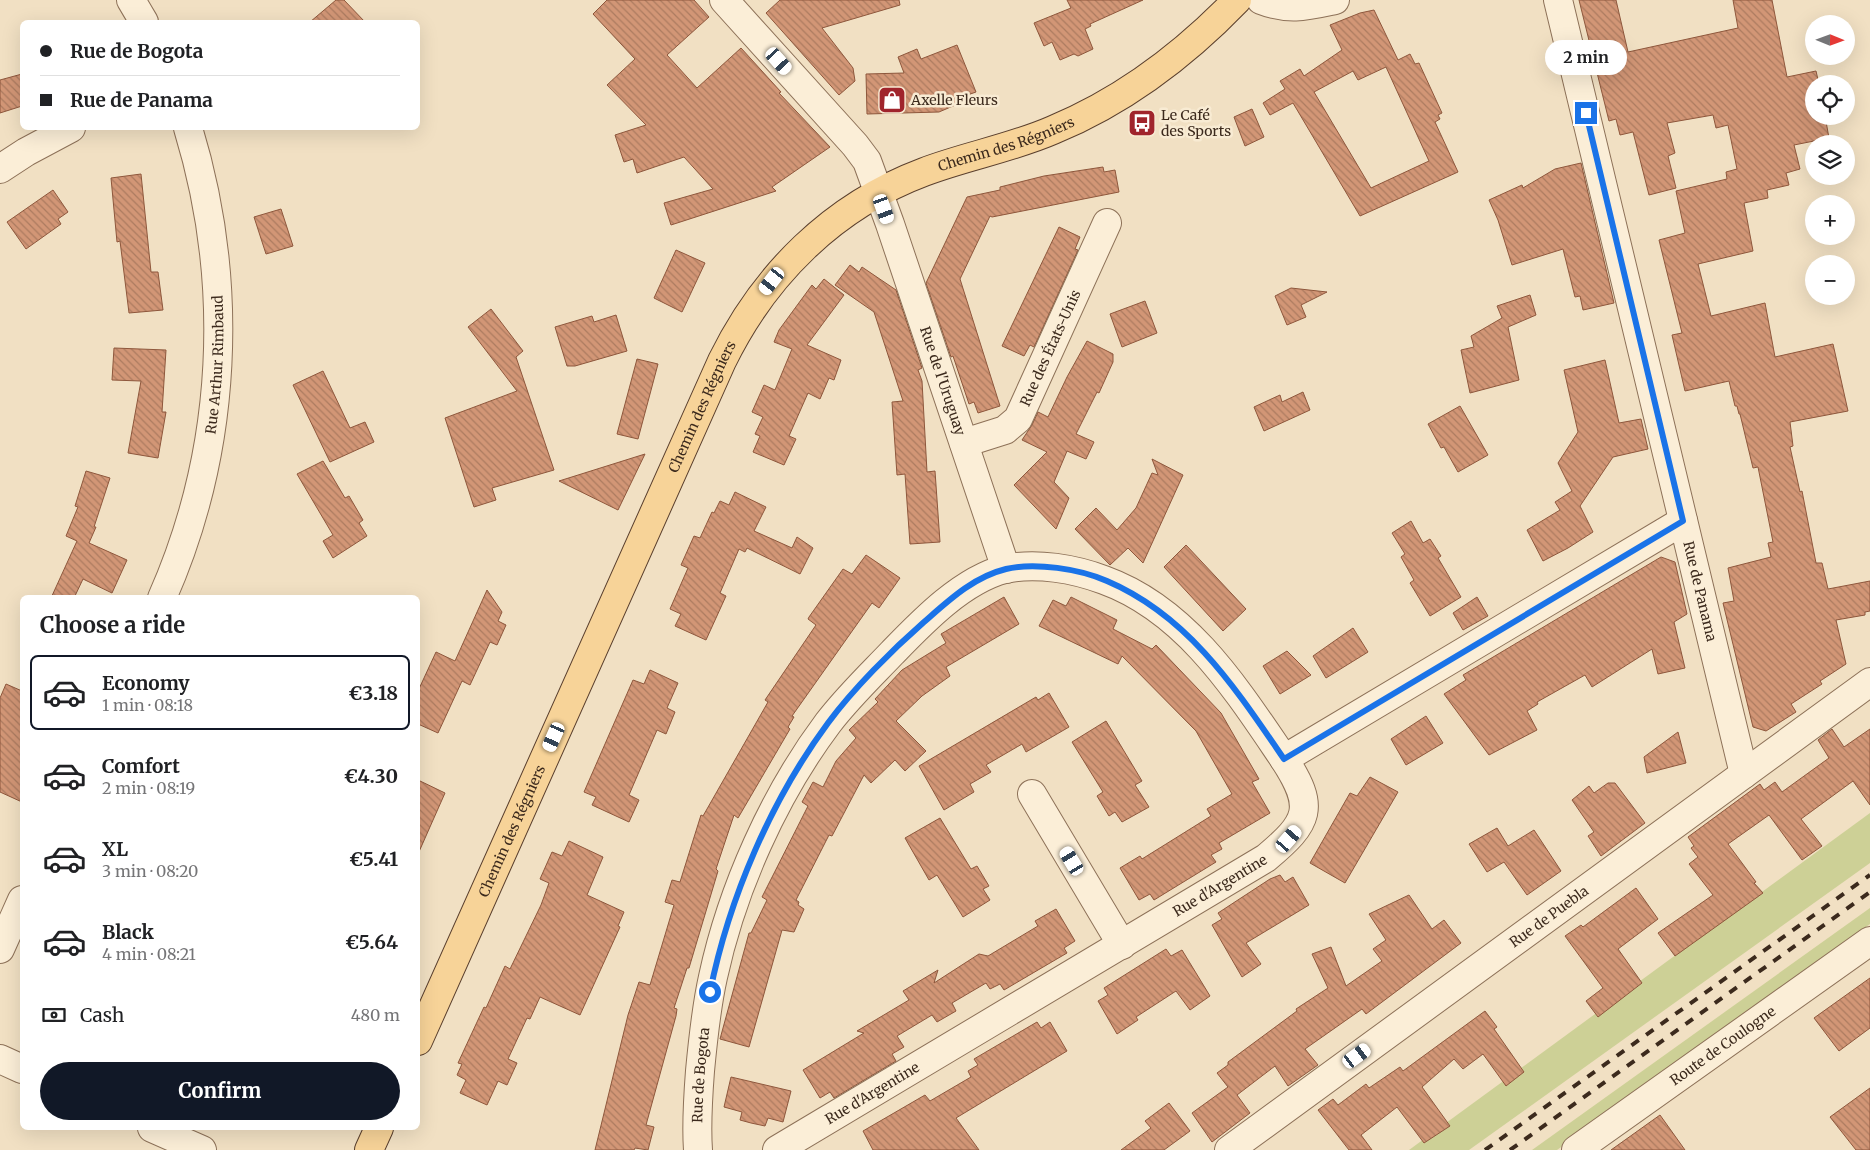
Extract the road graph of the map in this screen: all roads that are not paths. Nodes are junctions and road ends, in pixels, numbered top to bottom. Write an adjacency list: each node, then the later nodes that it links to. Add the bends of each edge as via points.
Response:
1 (131, 0): 7 (street)
2 (724, 0): 11 (street, Rue de l'Uruguay, via 861,153)
3 (1237, 0): 11 (main road, Chemin des Régniers, via 1157,70 1098,108 1040,136 926,172)
4 (1261, 0): 5 (street, via 1286,8)
5 (1335, 0)
6 (1558, 0): 14 (street, Rue de Panama)
7 (143, 20)
8 (67, 130): 10 (street)
9 (189, 130): 16 (street, Rue Arthur Rimbaud, via 200,170 213,243 218,289 217,370 196,501 186,540)
10 (0, 169)
11 (879, 193): 13 (street, Rue de l'Uruguay); 25 (main road, Chemin des Régniers, via 829,227 794,257 757,300 734,337)
12 (1107, 223): 13 (street, Rue des États-Unis, via 1018,419 1005,430)
13 (964, 443): 15 (street, Rue de l'Uruguay)
14 (1683, 521): 18 (street); 19 (street, Rue de Panama)
15 (1006, 569): 18 (street, Rue de Bogota, via 1048,567 1078,572 1105,580 1147,602 1192,639 1226,676); 32 (street, Rue de Bogota, via 962,590 858,688 830,720 778,803 741,885 713,974 697,1115)
16 (163, 595)
17 (1870, 682): 19 (street, Rue de Puebla)
18 (1284, 759): 23 (street, Rue d'Argentine, via 1303,792 1305,806 1293,834 1252,868)
19 (1744, 774): 34 (street, Rue de Puebla)
20 (1032, 794): 23 (street)
21 (20, 904): 24 (street)
22 (1870, 941): 35 (street, Route de Coulogne)
23 (1122, 945): 33 (street, Rue d'Argentine)
24 (0, 949)
25 (420, 1037)
26 (0, 1059): 27 (street)
27 (20, 1068)
28 (157, 1130): 30 (street)
29 (378, 1130): 31 (main road)
30 (202, 1150)
31 (369, 1150)
32 (698, 1150)
33 (777, 1150)
34 (1228, 1150)
35 (1576, 1150)

